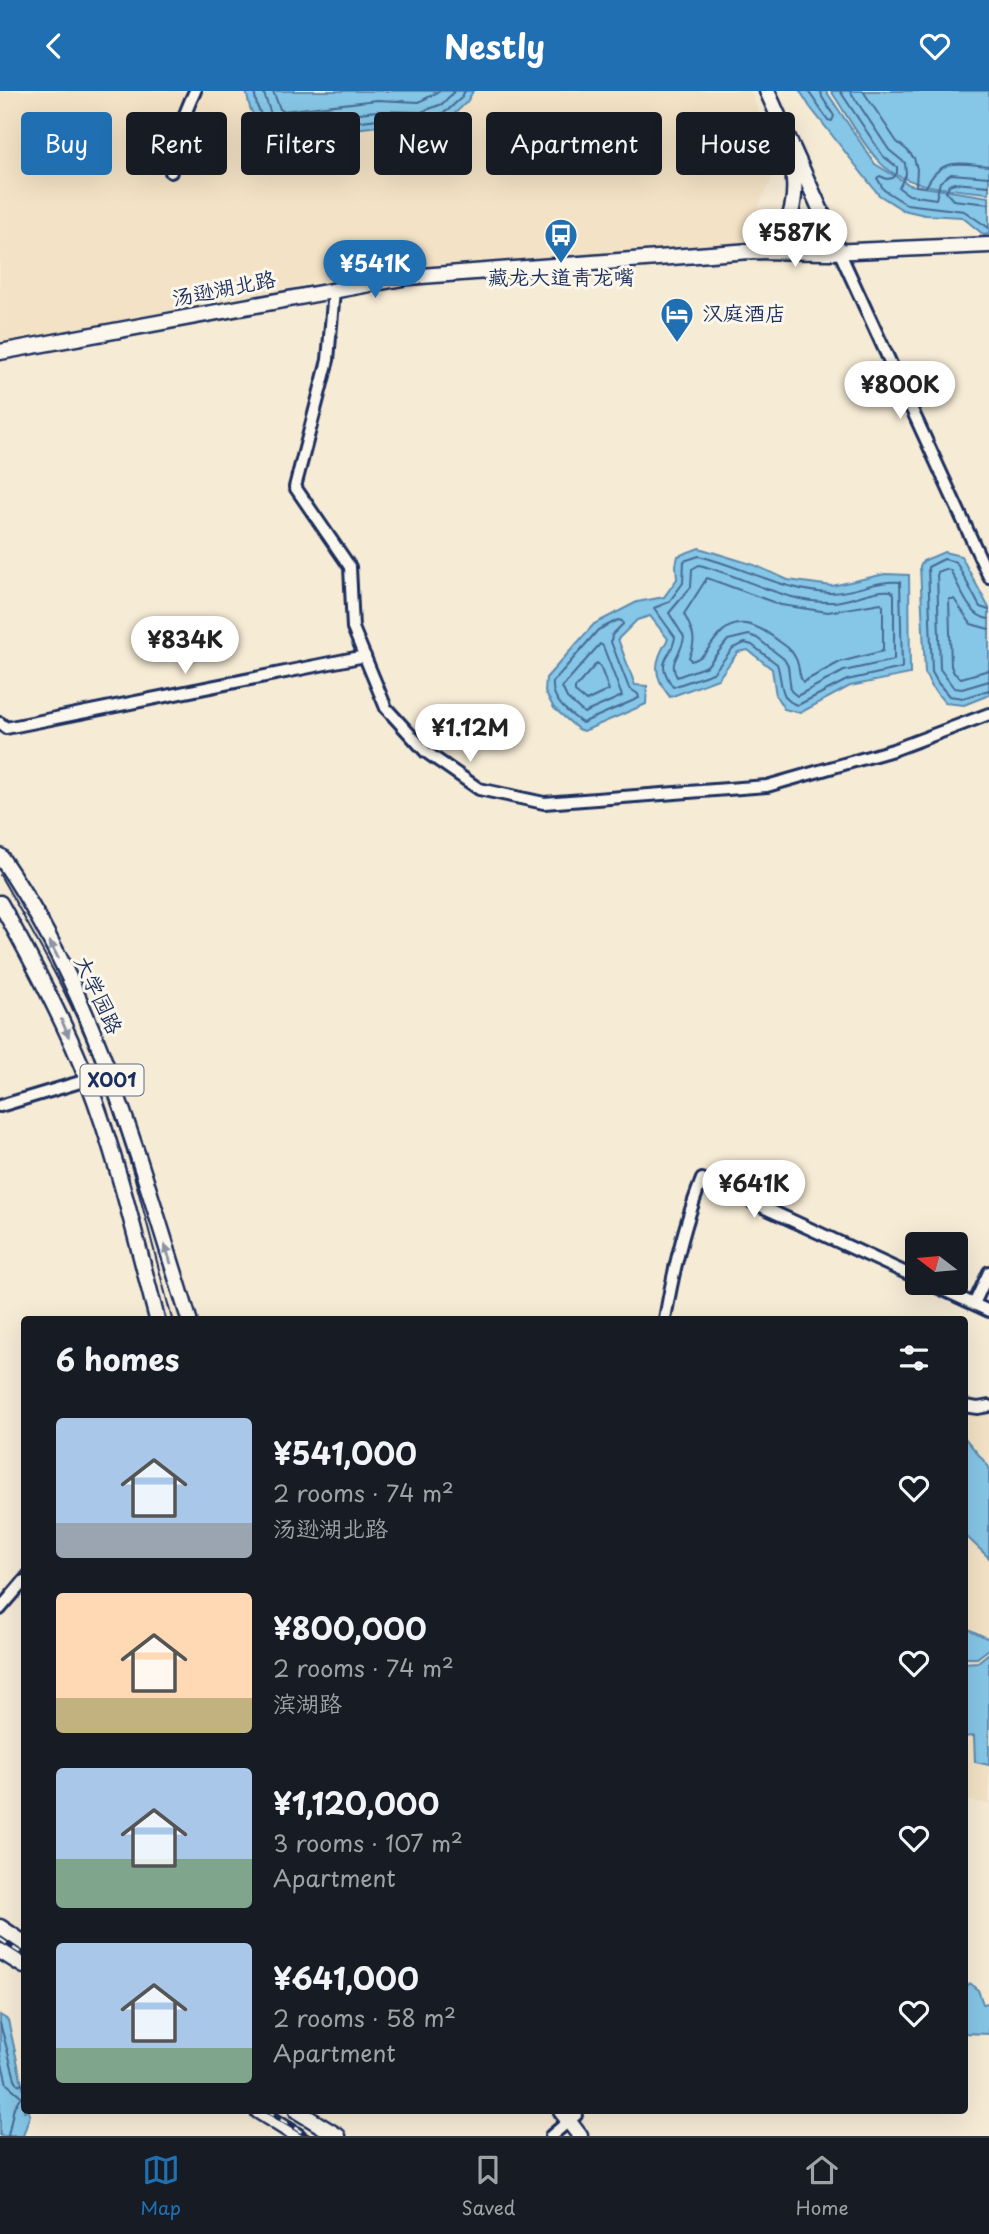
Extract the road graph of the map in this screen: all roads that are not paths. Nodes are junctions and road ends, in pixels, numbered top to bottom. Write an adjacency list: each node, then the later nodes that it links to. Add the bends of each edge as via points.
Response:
1 (195, 91): 4 (street)
2 (760, 91): 5 (main road)
3 (767, 91): 10 (main road)
4 (185, 112)
5 (769, 112)
6 (795, 172): 10 (main road)
7 (794, 175): 9 (main road, 汤逊湖北路, via 786,225 775,239)
8 (989, 245): 10 (main road, 汤逊湖北路)
9 (750, 251): 10 (main road, 汤逊湖北路); 11 (main road, 汤逊湖北路, via 463,271)
10 (834, 251): 13 (street)
11 (334, 290): 12 (main road, 汤逊湖北路); 14 (street, via 328,360 295,487 350,567 354,628)
12 (0, 352)
13 (989, 577)
14 (365, 656): 15 (street, via 386,708 426,752 479,789 544,803 767,786 894,750); 16 (street, via 6,728)
15 (989, 714)
16 (0, 723)
17 (0, 856): 27 (main road, 大学园路 / X001, one-way to 17, via 118,1096 83,1007)
18 (0, 903): 19 (main road, 大学园路 / X001, one-way to 19, via 58,1012)
19 (87, 1080): 20 (street); 26 (main road, 大学园路 / X001, via 131,1216)
20 (0, 1106)
21 (905, 1272): 28 (street, via 702,1179 690,1209)
22 (989, 1272): 24 (street)
23 (954, 1295): 24 (street)
24 (974, 1304): 25 (street)
25 (989, 1311)
26 (156, 1316)
27 (188, 1316)
28 (666, 1316)
29 (989, 1406): 30 (street)
30 (968, 1407)
31 (21, 1584): 32 (street)
32 (0, 1609)
33 (0, 1927): 34 (main road)
34 (21, 1941)
35 (0, 1951): 36 (main road)
36 (21, 1964)
37 (263, 2114): 41 (main road)
38 (295, 2114): 41 (street)
39 (300, 2114): 42 (main road)
40 (569, 2114): 43 (street); 44 (main road); 45 (main road)
41 (293, 2134)
42 (338, 2136)
43 (551, 2136)
44 (580, 2136)
45 (591, 2136)

